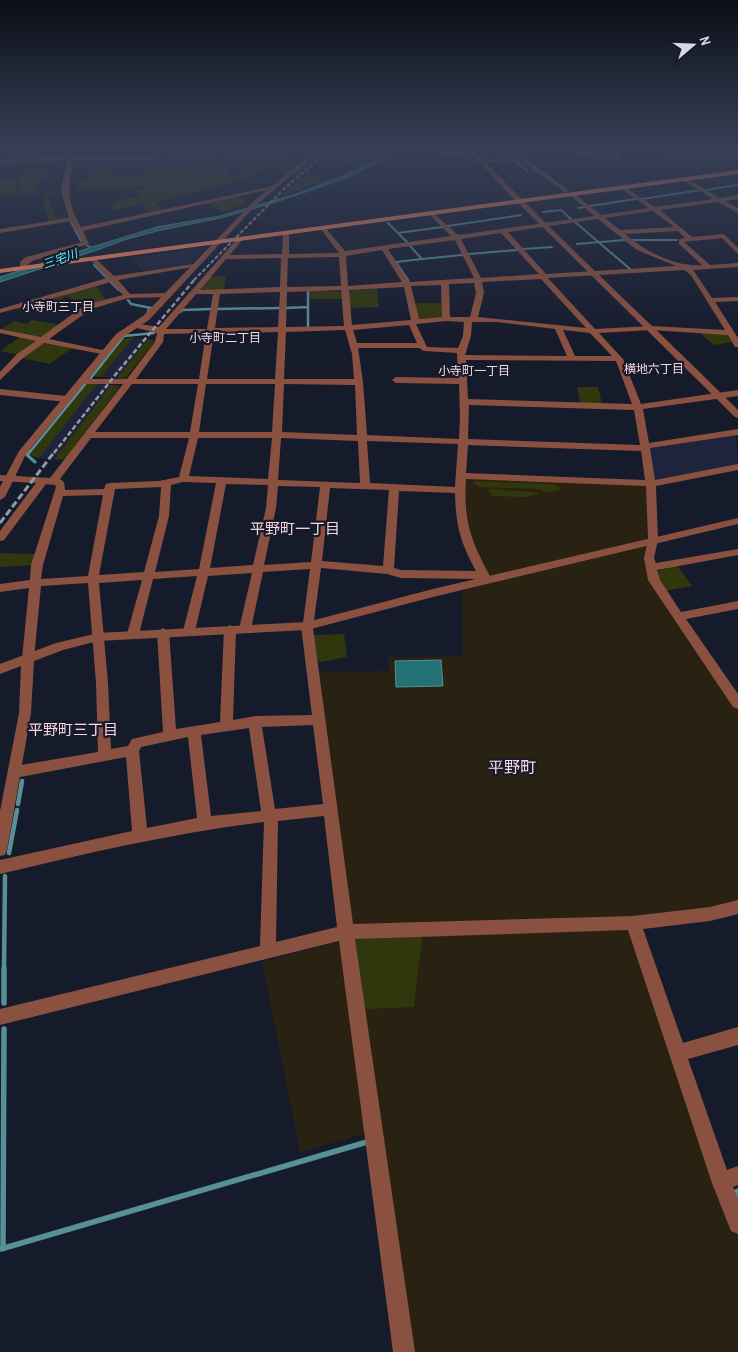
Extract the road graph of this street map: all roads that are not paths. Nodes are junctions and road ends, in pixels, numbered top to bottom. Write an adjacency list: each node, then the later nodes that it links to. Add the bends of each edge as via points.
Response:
1 (70, 210): 12 (street)
2 (171, 210): 16 (street)
3 (247, 210): 26 (street)
4 (443, 210): 26 (main road)
5 (456, 210): 10 (main road)
6 (530, 210): 13 (street)
7 (592, 210): 11 (street)
8 (648, 210): 11 (street)
9 (656, 210): 15 (street)
10 (432, 214): 14 (main road); 23 (street)
11 (601, 217): 13 (street); 19 (street)
12 (73, 219): 16 (street); 17 (street)
13 (546, 225): 18 (street); 40 (street)
14 (323, 228): 20 (main road); 29 (street)
15 (680, 229): 19 (street); 25 (street)
16 (79, 230): 33 (street, via 87,243 29,259)
17 (0, 231)
18 (503, 231): 23 (street); 42 (street)
19 (619, 232): 38 (street, via 639,249)
20 (286, 233): 24 (main road); 31 (street)
21 (738, 235): 22 (street)
22 (724, 236): 25 (street); 28 (street)
23 (457, 238): 27 (street); 44 (street)
24 (240, 239): 26 (main road); 32 (street)
25 (690, 239): 37 (street, via 681,240 681,243)
26 (218, 240): 30 (main road); 34 (street)
27 (384, 248): 29 (street); 46 (street)
28 (738, 252)
29 (342, 254): 31 (street); 47 (street)
30 (95, 256): 33 (main road); 39 (main road, via 72,262); 43 (street)
31 (285, 256): 32 (street); 48 (street)
32 (221, 260): 34 (street); 49 (street)
33 (26, 263): 39 (main road)
34 (196, 263): 43 (street); 51 (street)
35 (730, 265): 36 (street); 37 (street); 41 (street)
36 (738, 265)
37 (707, 266): 38 (street)
38 (686, 268): 40 (street); 54 (street, via 697,278)
39 (0, 270)
40 (596, 274): 42 (street); 62 (street)
41 (738, 274)
42 (544, 277): 44 (street); 67 (street)
43 (112, 279): 52 (street); 55 (street)
44 (478, 281): 45 (street); 57 (street, via 477,310)
45 (445, 283): 46 (street); 56 (street)
46 (407, 285): 47 (street); 58 (street)
47 (345, 288): 48 (street); 61 (street)
48 (283, 290): 50 (street); 63 (street)
49 (192, 292): 50 (street); 51 (street); 65 (street)
50 (217, 292): 66 (street)
51 (169, 293): 52 (street); 59 (street)
52 (128, 296): 69 (street, via 88,307)
53 (738, 299): 54 (street)
54 (710, 300): 68 (street)
55 (0, 311)
56 (446, 319): 57 (street); 58 (street)
57 (470, 320): 60 (street); 74 (street)
58 (413, 322): 61 (street); 71 (street)
59 (136, 325): 65 (street); 73 (street, via 119,336)
60 (558, 327): 67 (street); 75 (street)
61 (348, 328): 63 (street); 72 (street)
62 (651, 328): 67 (street); 68 (street); 87 (street)
63 (282, 330): 66 (street); 83 (street)
64 (0, 331): 69 (street)
65 (160, 331): 66 (street); 81 (street, via 159,342)
66 (210, 331): 82 (street)
67 (594, 331): 76 (street)
68 (730, 333): 70 (street)
69 (42, 340): 73 (street); 77 (street, via 20,356)
70 (737, 343)
71 (422, 345): 72 (street); 74 (street, via 424,349)
72 (353, 346): 84 (street)
73 (104, 353): 80 (street)
74 (461, 354): 75 (street); 79 (street)
75 (572, 358): 76 (street)
76 (619, 359): 90 (street)
77 (0, 377)
78 (396, 380): 79 (street)
79 (462, 380): 89 (street)
80 (82, 381): 81 (street); 88 (street)
81 (129, 381): 82 (street); 93 (street)
82 (203, 381): 83 (street); 94 (street)
83 (279, 382): 84 (street); 95 (street)
84 (359, 382): 96 (street)
85 (0, 392): 88 (street)
86 (738, 393): 87 (street)
87 (719, 396): 90 (street); 91 (street)
88 (66, 399): 101 (street)
89 (464, 402): 90 (street); 97 (street)
90 (638, 407): 98 (street)
91 (738, 415)
92 (738, 432): 98 (street)
93 (88, 435): 94 (street); 103 (street)
94 (194, 435): 95 (street); 102 (street)
95 (277, 435): 96 (street); 108 (street)
96 (363, 438): 97 (street); 110 (street)
97 (463, 442): 98 (street); 100 (street)
98 (645, 447): 107 (street)
99 (738, 466): 107 (street)
100 (461, 476): 107 (street); 112 (street)
101 (4, 478): 106 (street); 115 (street)
102 (184, 479): 104 (street); 105 (street)
103 (53, 480): 106 (street); 114 (street, via 59,482)
104 (166, 481): 113 (street, via 110,486); 125 (street, via 164,516)
105 (221, 481): 108 (street); 124 (street)
106 (42, 483): 117 (street)
107 (651, 483): 118 (street)
108 (272, 484): 109 (street); 122 (street)
109 (325, 485): 110 (street); 120 (street)
110 (366, 487): 111 (street)
111 (394, 488): 112 (street); 123 (street)
112 (460, 490): 126 (street, via 463,530)
113 (108, 492): 114 (street); 127 (street)
114 (59, 493): 128 (street, via 37,565)
115 (0, 497)
116 (738, 521): 118 (street)
117 (0, 538)
118 (652, 540): 121 (street, via 649,558); 126 (street)
119 (738, 552): 121 (street)
120 (316, 565): 122 (street); 123 (street); 132 (street)
121 (652, 567): 131 (street, via 654,580)
122 (258, 569): 124 (street); 133 (street)
123 (388, 570): 126 (street, via 401,574)
124 (204, 572): 125 (street); 135 (street)
125 (148, 576): 127 (street); 137 (street)
126 (485, 578): 132 (street)
127 (92, 580): 128 (street); 138 (street)
128 (35, 583): 129 (street); 139 (street)
129 (0, 588)
130 (738, 606): 131 (street)
131 (679, 616): 141 (street)
132 (308, 625): 133 (street); 143 (street)
133 (245, 628): 134 (street)
134 (230, 629): 135 (street); 145 (street)
135 (189, 631): 136 (street)
136 (163, 632): 137 (street); 147 (street)
137 (134, 634): 138 (street)
138 (98, 637): 139 (street); 149 (street)
139 (28, 658): 140 (street); 150 (street, via 25,713)
140 (0, 669)
141 (734, 691): 142 (street)
142 (738, 704)
143 (319, 720): 144 (street); 151 (street)
144 (255, 721): 145 (street); 152 (street)
145 (226, 724): 146 (street)
146 (194, 731): 147 (street); 153 (street)
147 (170, 736): 148 (street, via 137,743)
148 (132, 751): 149 (street); 154 (street)
149 (105, 756): 150 (street)
150 (15, 772): 155 (street)
151 (330, 809): 152 (street); 159 (street)
152 (270, 816): 153 (street); 160 (street)
153 (205, 823): 154 (street)
154 (140, 834): 156 (street)
155 (0, 850)
156 (0, 867)
157 (738, 907): 158 (street, via 710,914)
158 (633, 923): 159 (street); 163 (street)
159 (346, 932): 160 (street); 166 (street)
160 (268, 951): 161 (street)
161 (0, 1017)
162 (738, 1036): 163 (street)
163 (677, 1053): 164 (street)
164 (730, 1179): 165 (street)
165 (738, 1224)
166 (404, 1352)

